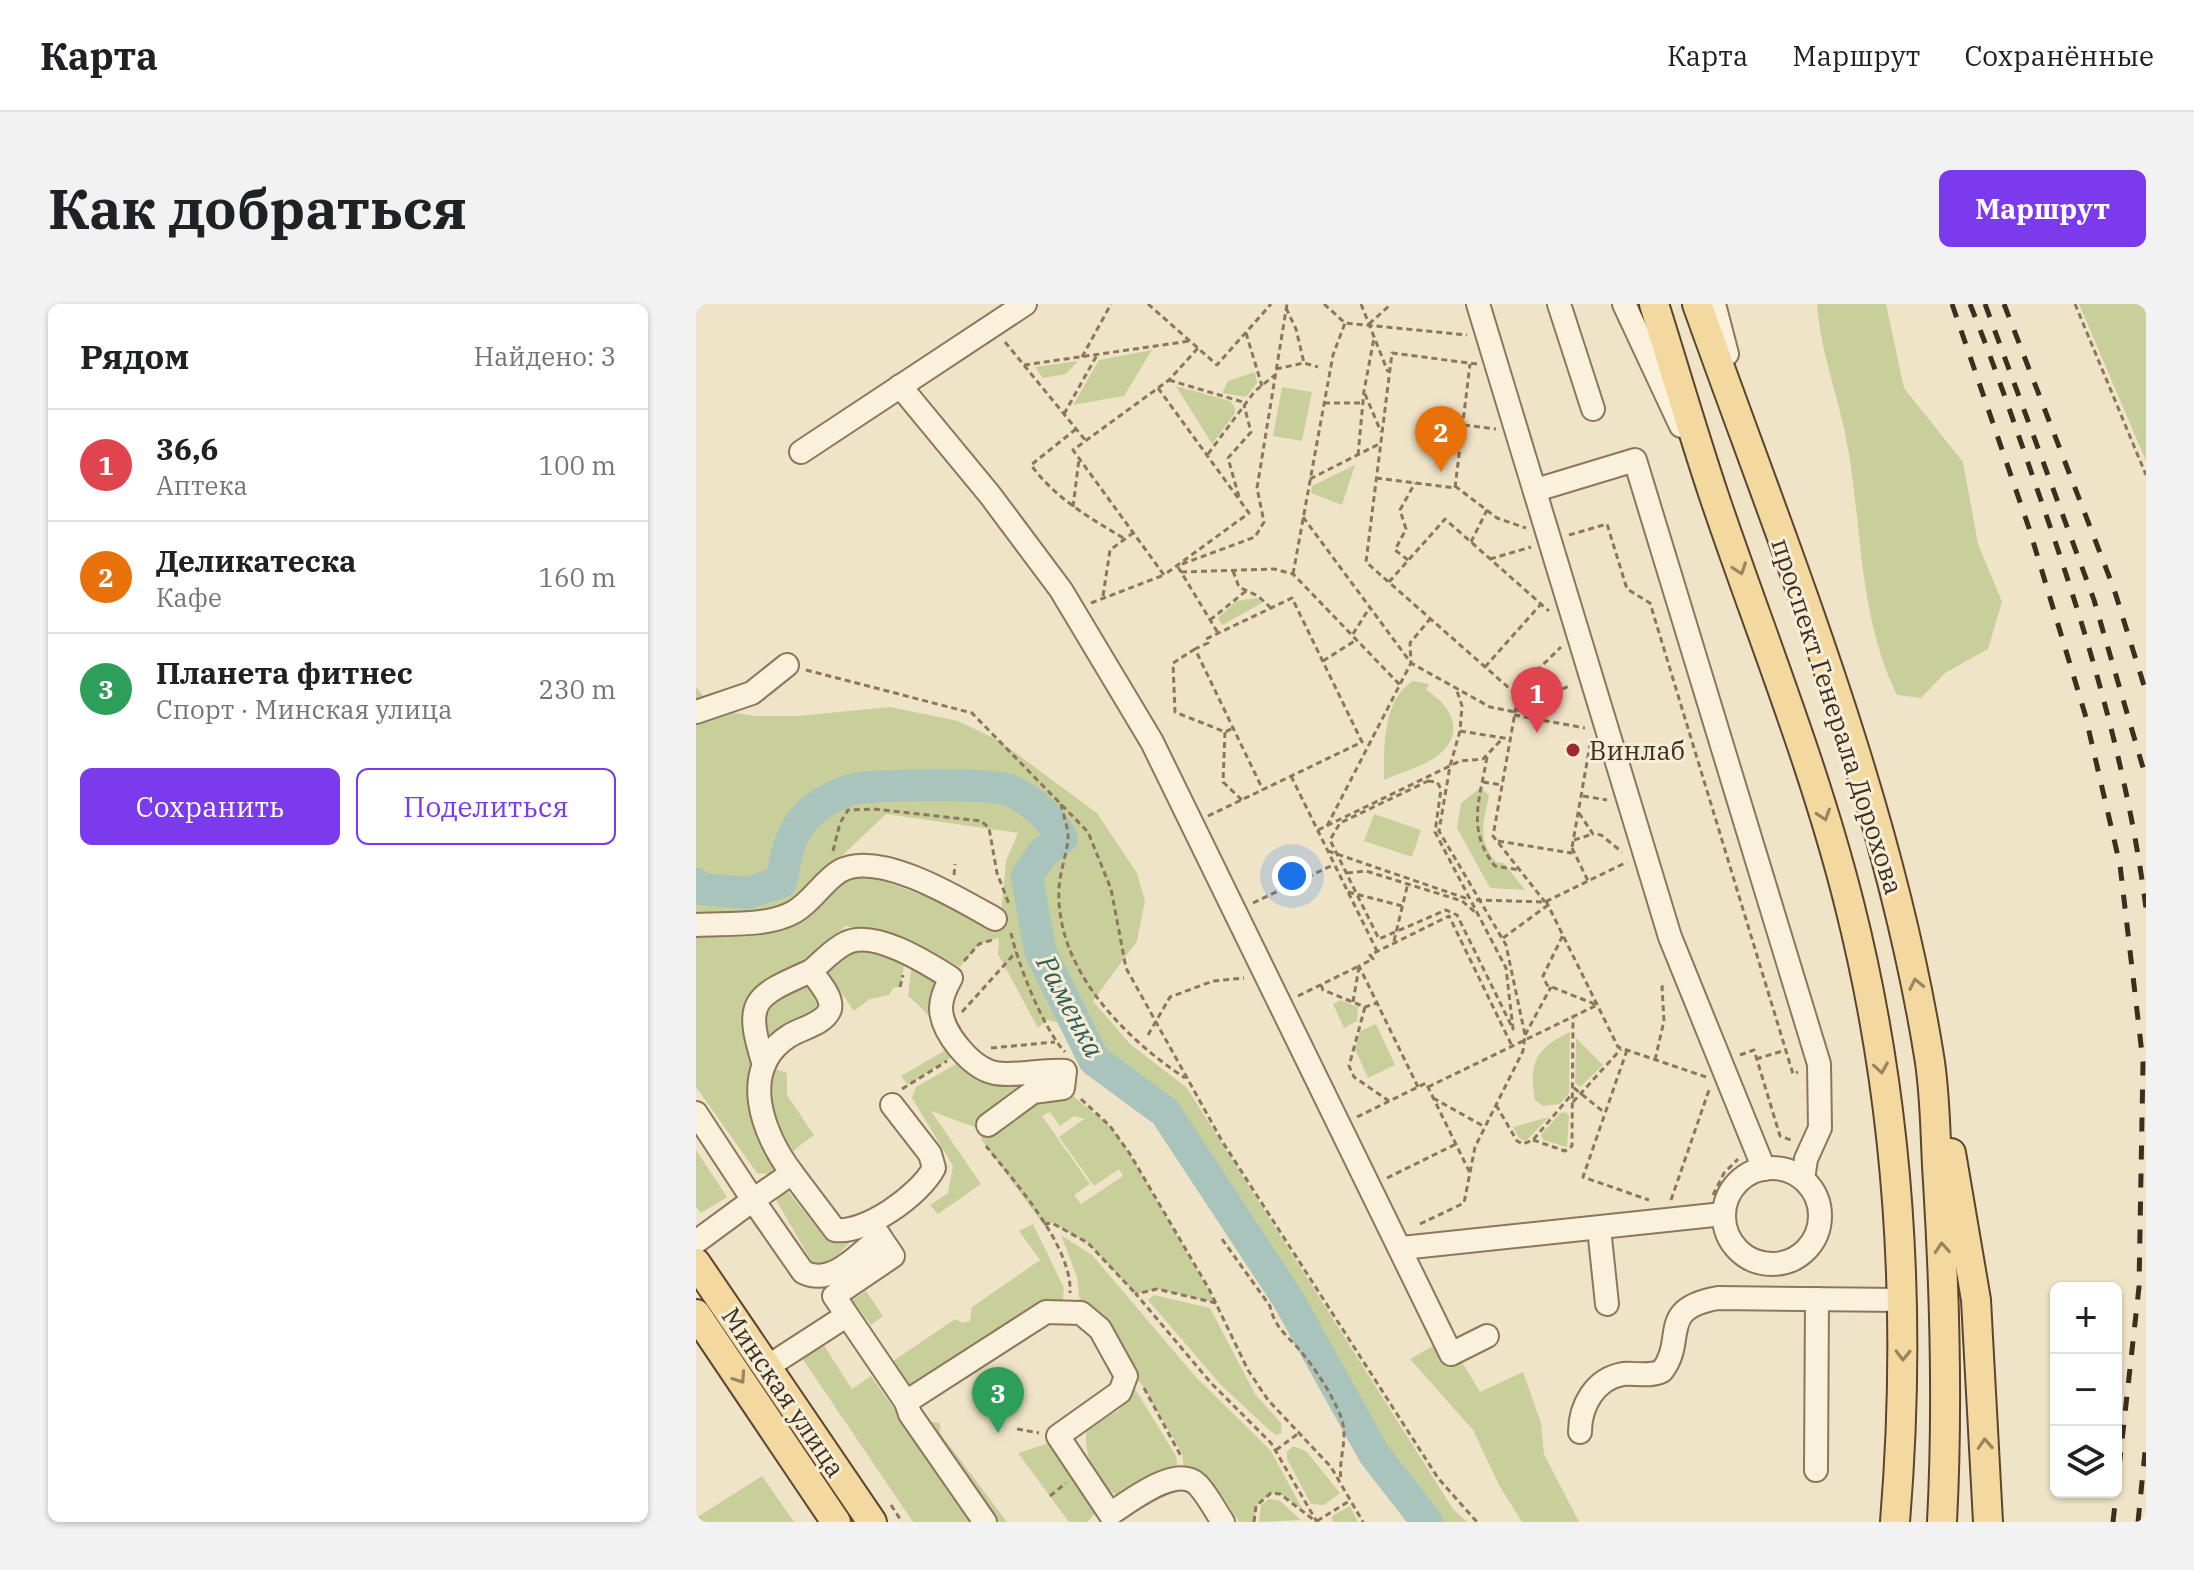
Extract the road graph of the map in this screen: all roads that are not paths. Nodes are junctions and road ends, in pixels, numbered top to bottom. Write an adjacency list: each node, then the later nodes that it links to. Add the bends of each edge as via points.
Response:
1 (1025, 304): 8 (street)
2 (1478, 304): 12 (street)
3 (1559, 304): 9 (street)
4 (1624, 304): 13 (street)
5 (1654, 304): 13 (main road, проспект Генерала Дорохова)
6 (1697, 304): 11 (main road, проспект Генерала Дорохова)
7 (1714, 304): 11 (street)
8 (900, 386): 10 (street); 32 (street, via 1019,532 1099,649 1152,742)
9 (1593, 409)
10 (801, 452)
11 (1761, 479): 19 (main road, проспект Генерала Дорохова, one-way to 11, via 1872,806)
12 (1536, 490): 24 (street, via 1670,937); 26 (street, via 1635,460 1819,1064 1820,1128)
13 (1714, 495): 35 (main road, проспект Генерала Дорохова, one-way to 35, via 1826,819 1850,905 1882,1071)
14 (787, 665): 15 (street, via 752,693)
15 (696, 712)
16 (998, 920): 17 (street, via 934,886 884,868 854,866 840,871 793,913 771,920)
17 (696, 925)
18 (811, 971): 20 (street, via 778,986 756,1005 751,1022); 20 (street, via 831,1003 829,1011 786,1037); 23 (street, via 840,946 860,940 907,951 951,978 940,1006 946,1029 992,1073 1040,1069 1064,1080 1033,1092)
19 (1930, 1060): 49 (main road, проспект Генерала Дорохова, one-way to 19, via 1947,1317); 50 (main road, one-way to 19, via 1976,1300)
20 (764, 1065): 25 (street, via 760,1117 774,1150)
21 (892, 1105): 30 (street, via 930,1154 934,1168 928,1181)
22 (696, 1113): 27 (street)
23 (988, 1125)
24 (1764, 1169): 26 (street, via 1788,1170); 28 (street, via 1741,1178)
25 (792, 1173): 27 (street); 30 (street, via 835,1230)
26 (1803, 1179): 28 (street, via 1817,1200 1819,1225 1813,1241 1786,1262 1761,1262 1738,1250)
27 (753, 1200): 30 (street, via 803,1272 814,1278 828,1277); 31 (street)
28 (1723, 1214): 29 (street, via 1666,1214)
29 (1599, 1228): 32 (street); 36 (street)
30 (876, 1230): 38 (street, via 893,1256 834,1296)
31 (696, 1242)
32 (1402, 1248): 39 (street, via 1451,1354)
33 (696, 1263): 40 (main road, Минская улица)
34 (1817, 1299): 35 (street); 42 (street, via 1718,1298 1690,1307 1674,1326 1662,1371 1606,1381 1582,1408); 43 (street)
35 (1904, 1300): 48 (main road, проспект Генерала Дорохова, one-way to 48)
36 (1607, 1304)
37 (696, 1314): 44 (main road, Минская улица, one-way to 44)
38 (846, 1316): 40 (street); 41 (street)
39 (1487, 1336)
40 (767, 1367): 45 (main road, Минская улица)
41 (906, 1402): 46 (street); 47 (street, via 1046,1312 1081,1313 1100,1329 1126,1376 1120,1392 1058,1436 1110,1514 1158,1483 1185,1478 1197,1483)
42 (1580, 1432)
43 (1816, 1470)
44 (836, 1522)
45 (872, 1522)
46 (985, 1522)
47 (1223, 1522)
48 (1895, 1522)
49 (1942, 1522)
50 (1988, 1522)

